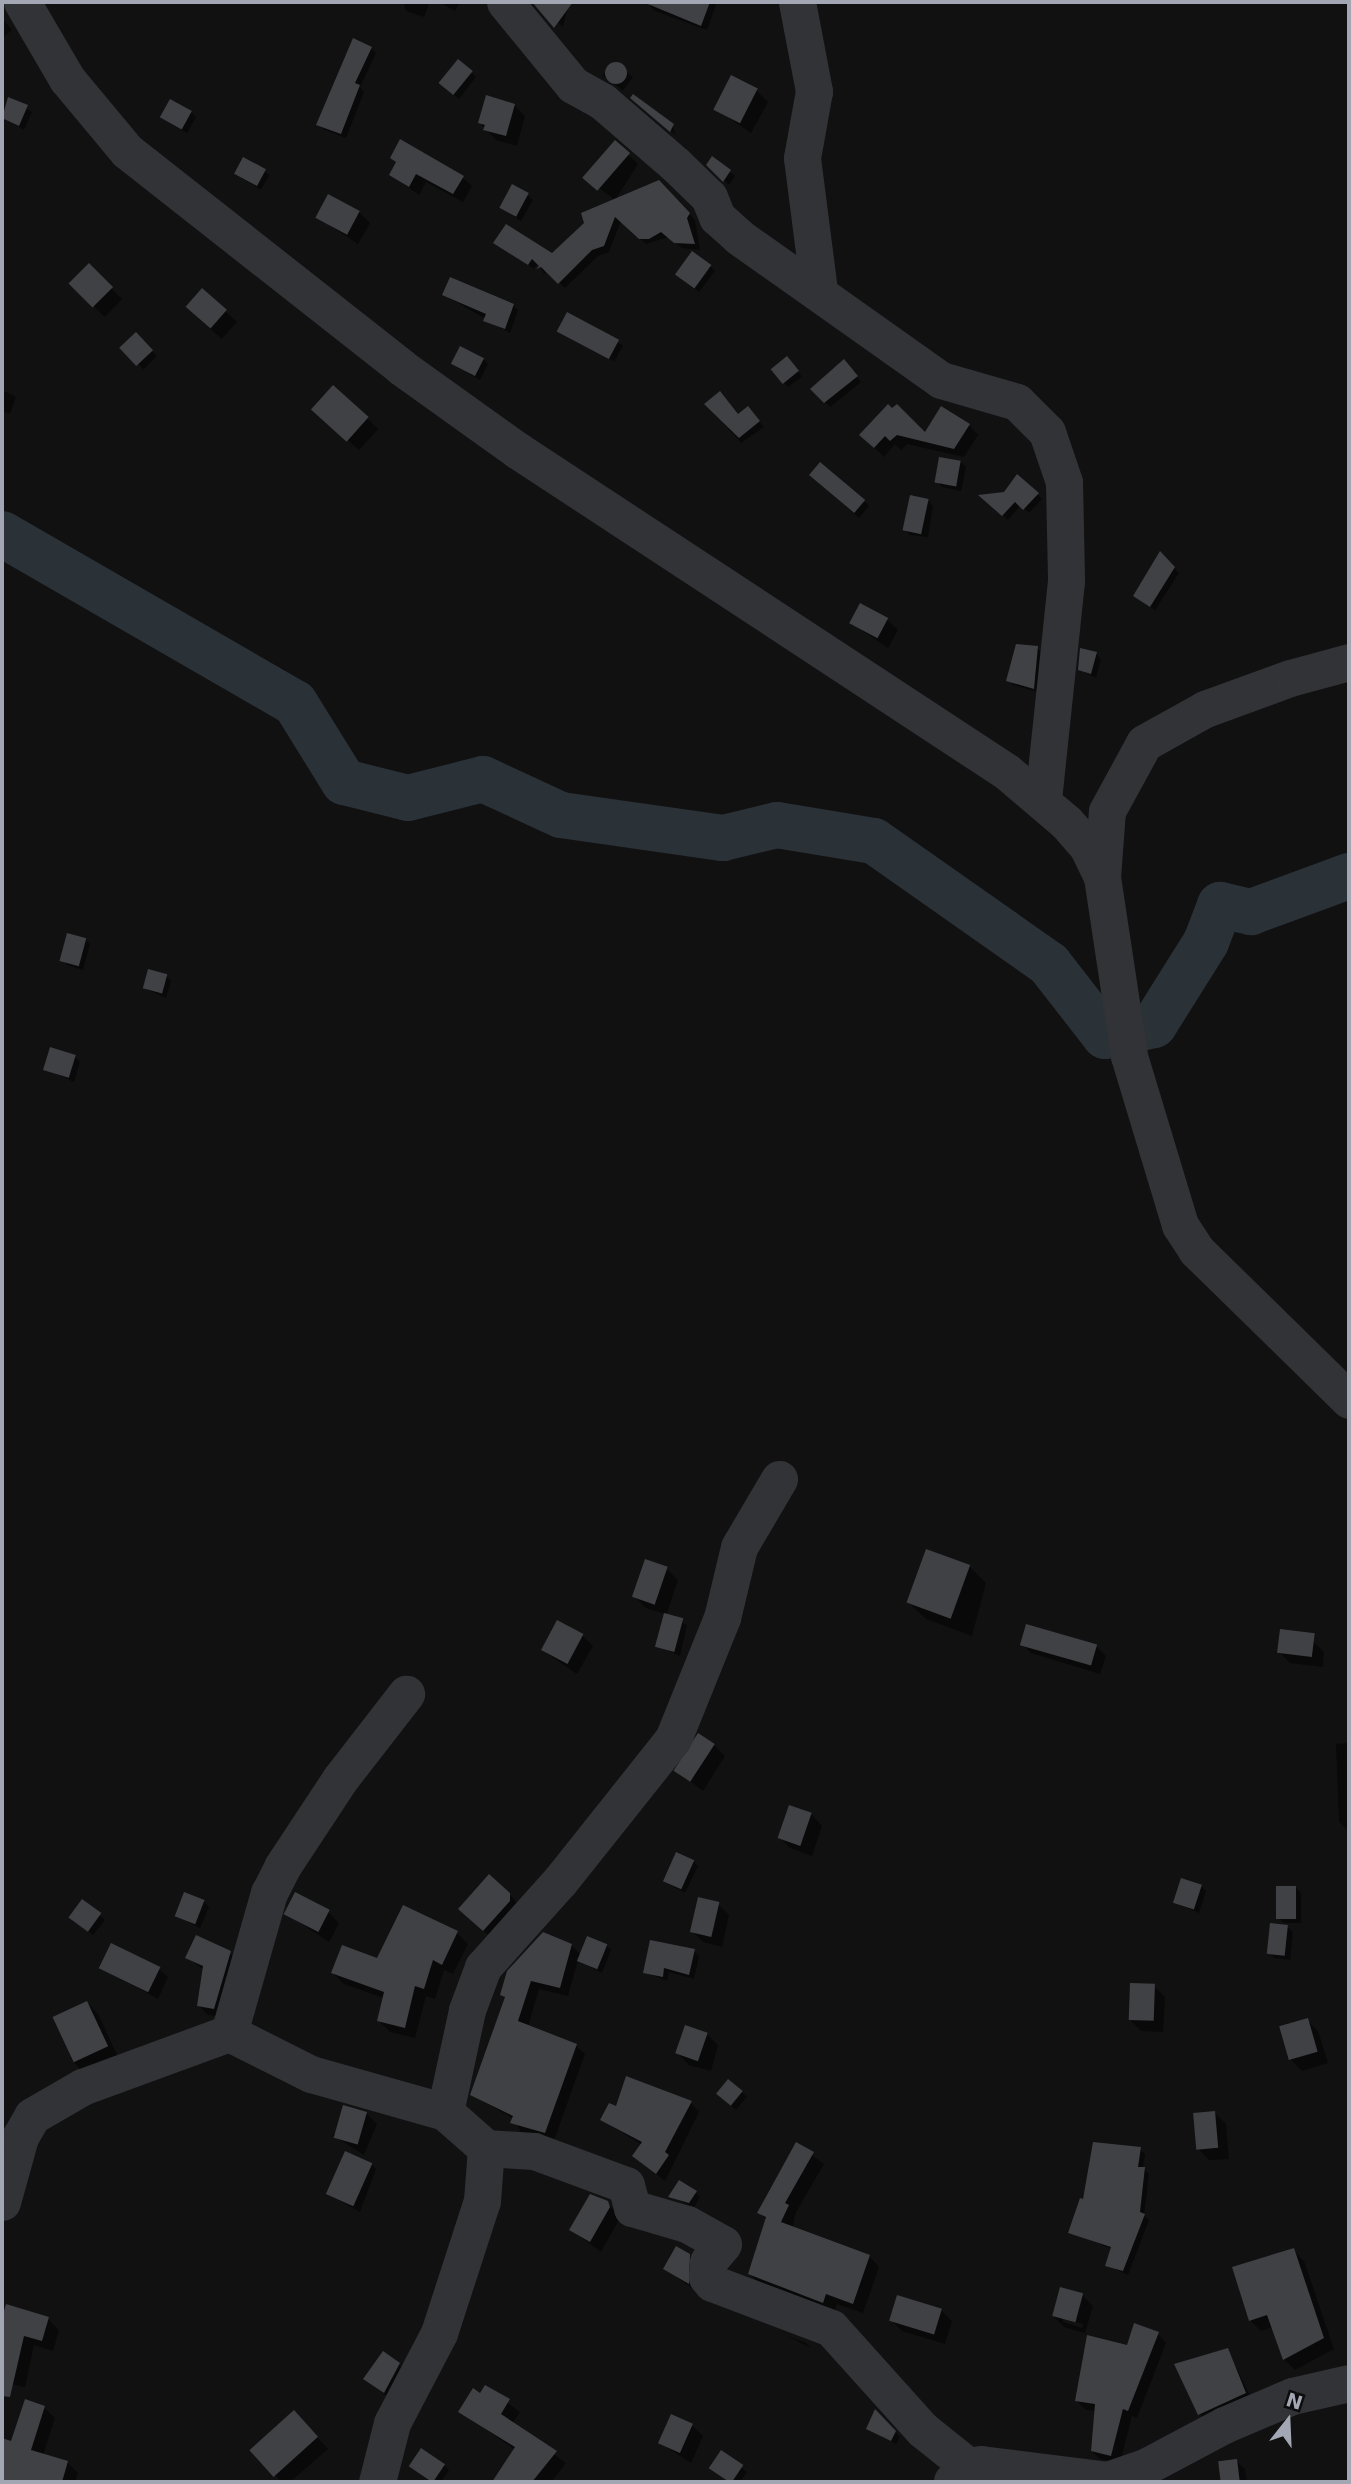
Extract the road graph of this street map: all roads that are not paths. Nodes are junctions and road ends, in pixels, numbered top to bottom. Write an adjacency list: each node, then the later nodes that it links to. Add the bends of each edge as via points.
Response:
1 (22, 2): 6 (street, via 67,79 127,151 401,367 517,450)
2 (505, 2): 4 (street, via 573,85 602,101 685,173 709,197 724,224)
3 (797, 2): 4 (street, via 813,82 802,158)
4 (819, 291): 6 (street, via 941,380 1017,402 1054,444 1063,482 1066,581)
5 (1349, 662): 7 (street, via 1205,709 1144,743 1107,811)
6 (1043, 800): 7 (street, via 1087,846)
7 (1102, 877): 8 (street, via 1129,1056 1170,1198 1185,1233 1196,1250)
8 (1349, 1400)
9 (779, 1479): 12 (street, via 739,1547 725,1607 673,1739 560,1881 483,1967 467,2010)
10 (406, 1694): 11 (street, via 340,1779 282,1867 269,1893)
11 (229, 2033): 12 (street, via 312,2074); 14 (street, via 82,2087 32,2116 20,2137)
12 (445, 2112): 13 (street)
13 (486, 2148): 16 (street, via 534,2151 626,2185 632,2208 687,2224 723,2244 708,2262 707,2277 712,2283 831,2328); 18 (street, via 482,2201 443,2320 392,2423)
14 (2, 2202)
15 (1349, 2384): 17 (street, via 1292,2396)
16 (960, 2474): 17 (street, via 981,2464 1087,2479)
17 (1127, 2478)
18 (377, 2482)

